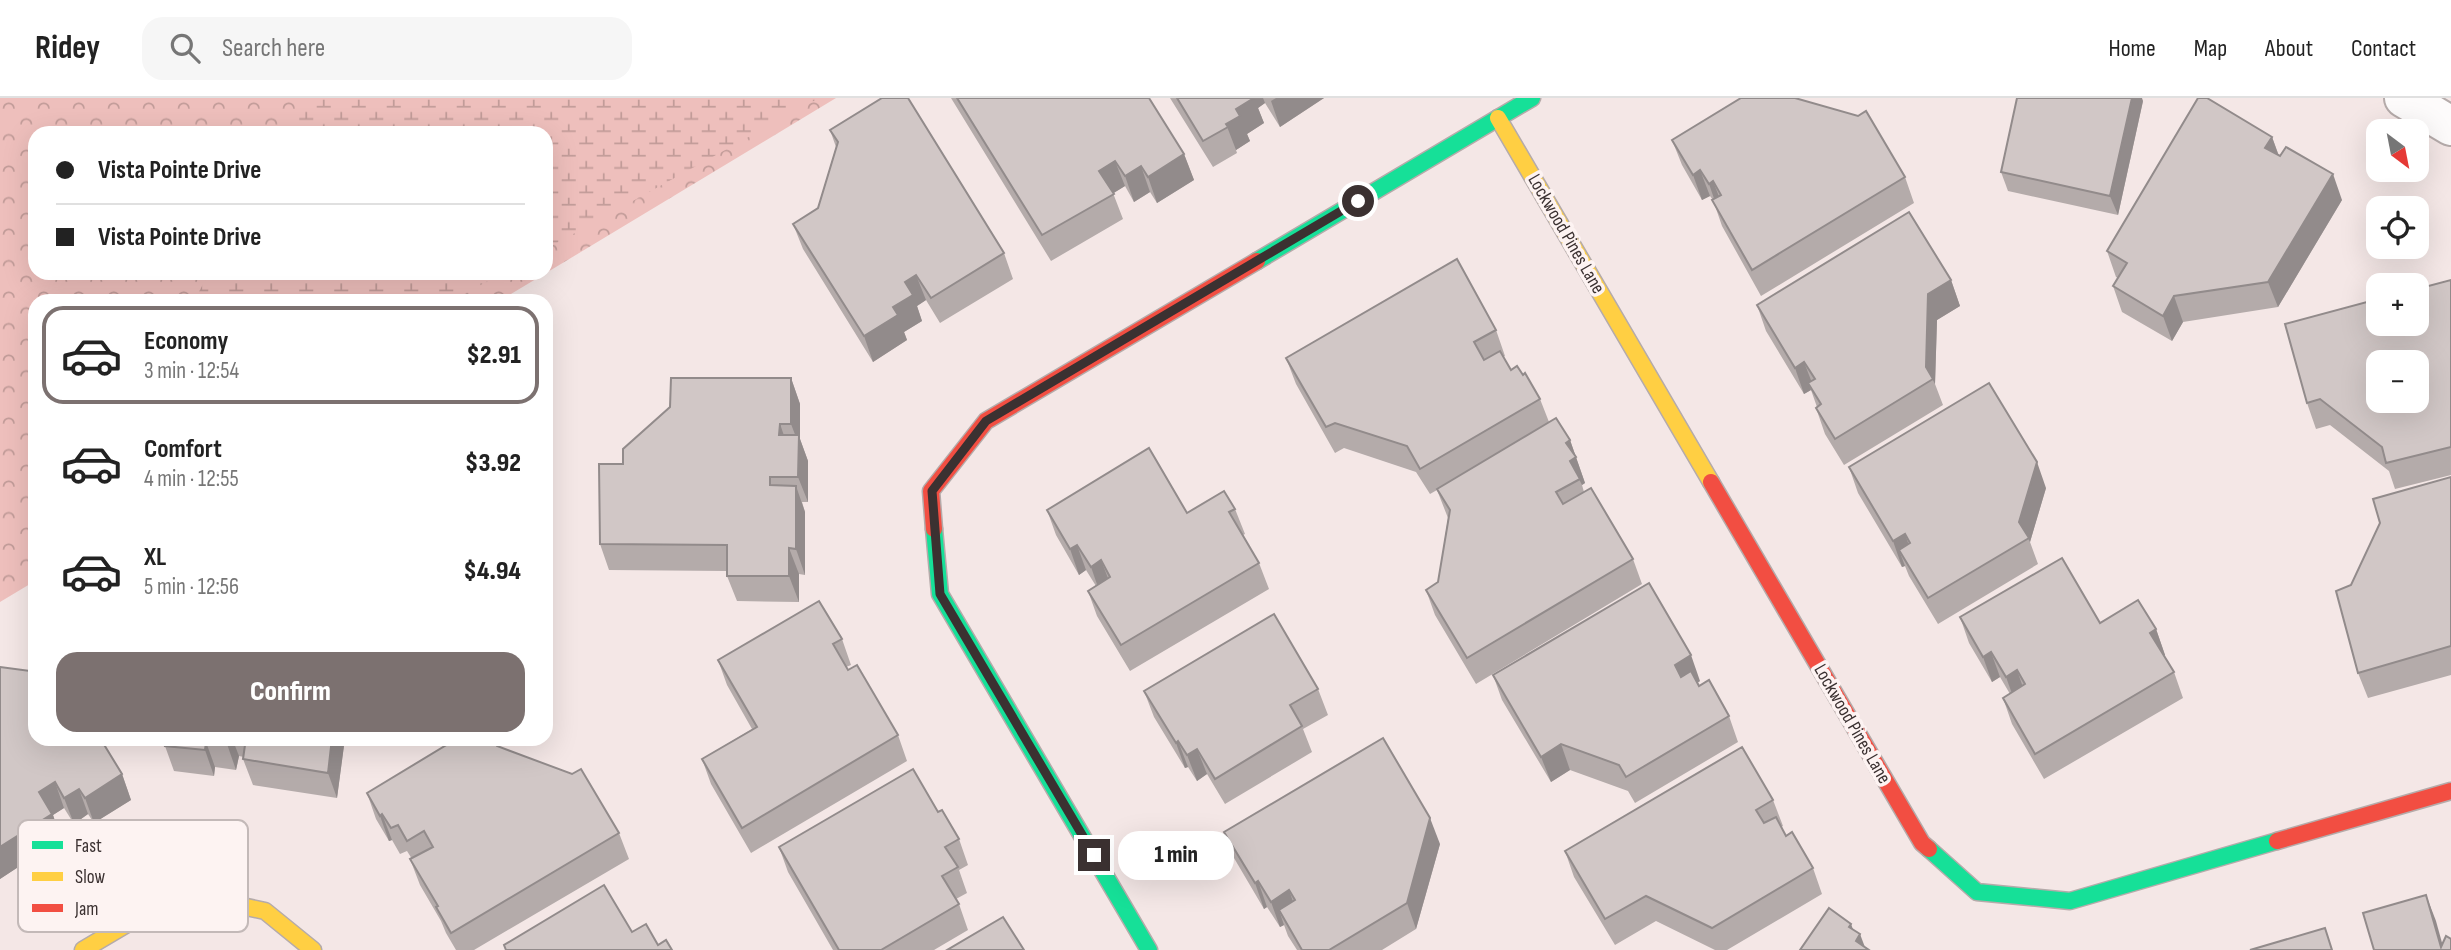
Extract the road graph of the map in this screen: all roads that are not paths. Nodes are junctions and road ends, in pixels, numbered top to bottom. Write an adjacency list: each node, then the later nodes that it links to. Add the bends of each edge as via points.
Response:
1 (1532, 98): 3 (street)
2 (2404, 98): 4 (street)
3 (1498, 118): 5 (street, Lockwood Pines Lane, via 1922,843 1977,892 2070,901); 10 (street, via 986,421 932,491 940,594)
4 (2451, 126)
5 (2451, 791)
6 (248, 907): 9 (street, via 265,911)
7 (113, 932): 8 (street)
8 (83, 950)
9 (313, 950)
10 (1149, 950)

